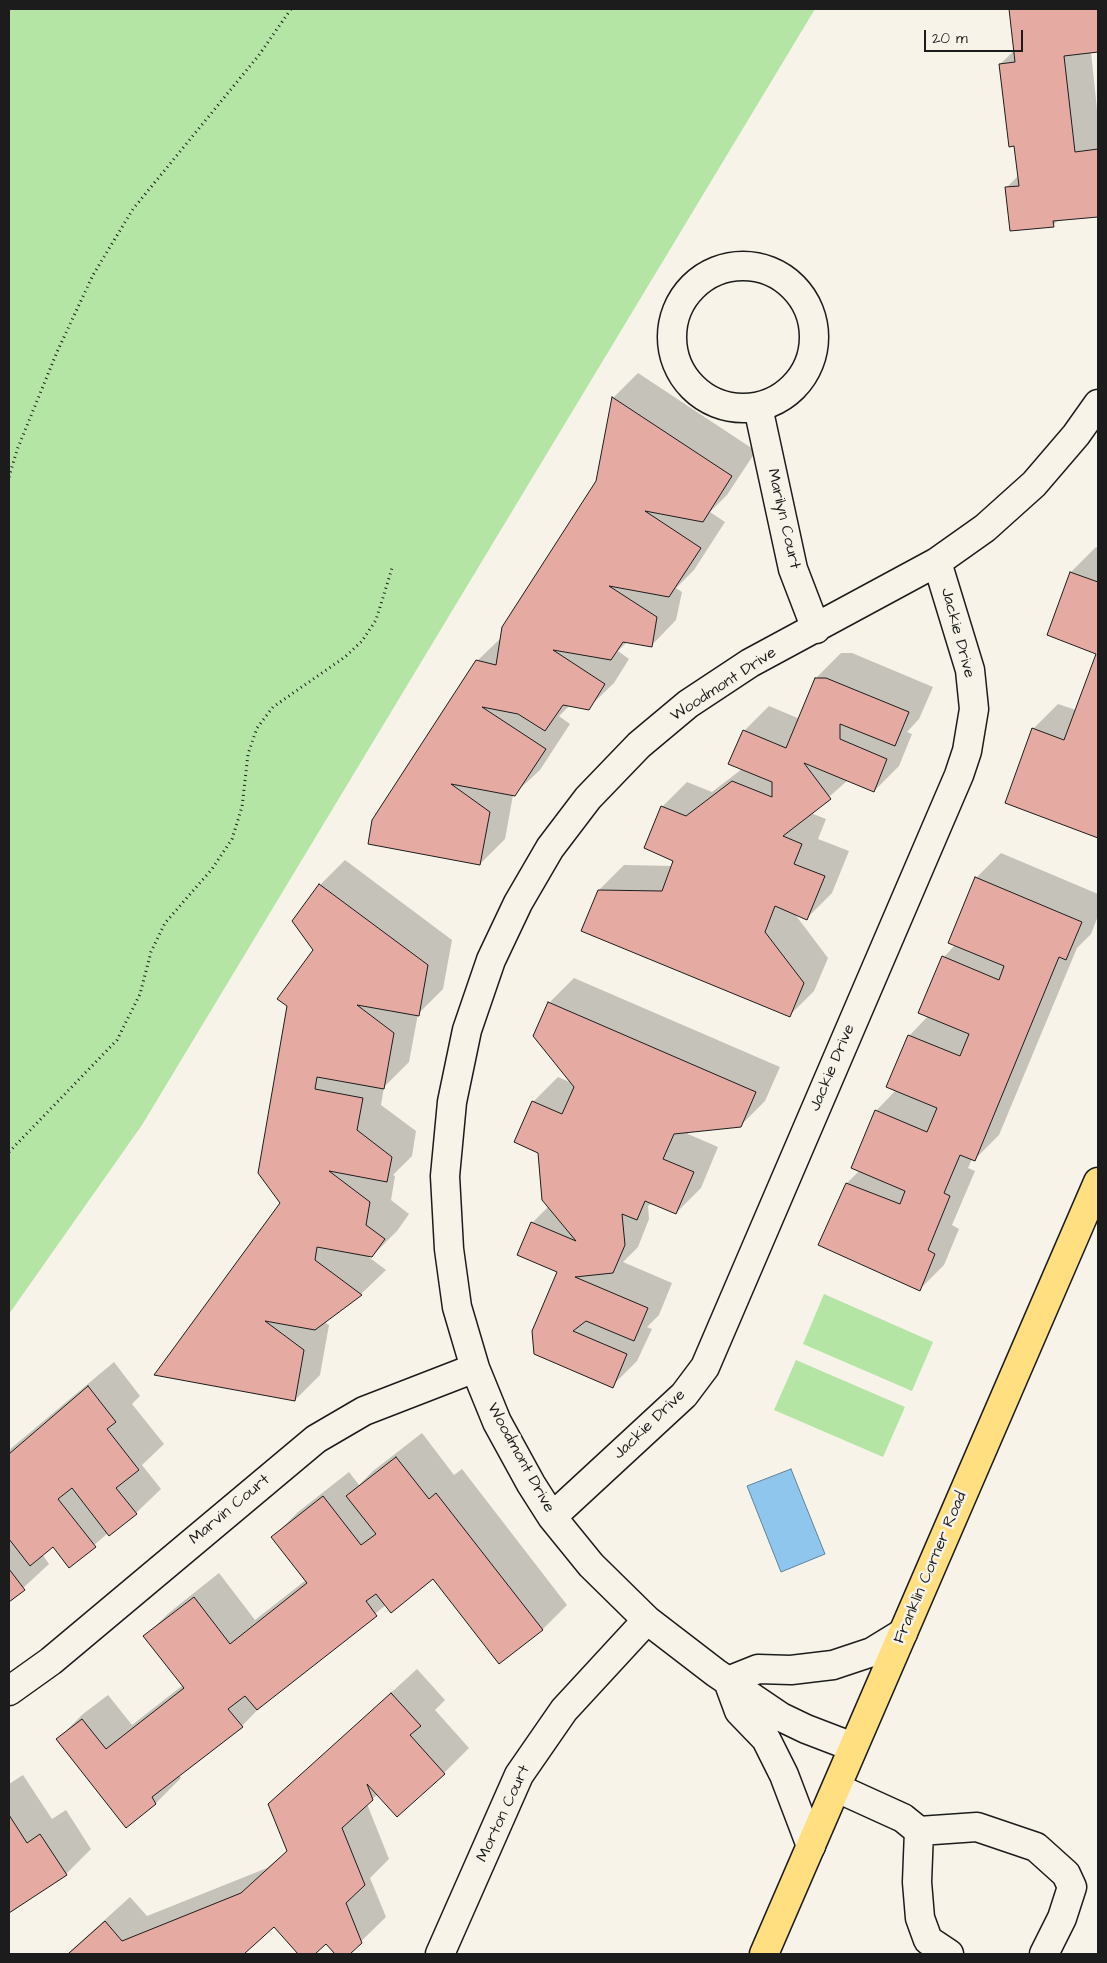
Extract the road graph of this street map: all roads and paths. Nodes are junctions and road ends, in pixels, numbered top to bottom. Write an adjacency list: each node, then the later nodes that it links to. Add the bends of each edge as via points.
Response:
1 (291, 9): 4 (path, via 259,55 133,209 93,275 57,352)
2 (1098, 404): 5 (street, Woodmont Drive, via 1034,484 985,528)
3 (758, 406): 3 (street, via 781,397 799,381 811,360 815,336 809,310 796,289 778,274 756,267 732,266 706,276 688,292 675,315 672,343 679,368 692,386 712,401 737,408); 7 (street, Marilyn Court, via 793,569)
4 (9, 478)
5 (937, 562): 7 (street, Woodmont Drive); 11 (street, Jackie Drive, via 970,670 974,709 968,751 960,775 705,1367 684,1395)
6 (393, 565): 8 (path, via 376,620 362,641 345,657 273,707 257,728 248,754 242,807 232,839 212,869 165,923 151,952 140,994 117,1040)
7 (816, 629): 10 (street, Woodmont Drive, via 750,663 688,704 639,744 588,798 550,848 490,960 467,1030 453,1093 445,1176 448,1249 457,1307)
8 (9, 1152)
9 (1095, 1197): 13 (main road, Franklin Corner Road)
10 (475, 1368): 11 (street, Woodmont Drive, via 497,1422 530,1484); 15 (street, Marvin Court, via 364,1411 316,1439 51,1661)
11 (552, 1517): 12 (street, Woodmont Drive, via 591,1565)
12 (647, 1620): 14 (street, Woodmont Drive); 20 (street, Morton Court, via 564,1710 519,1776)
13 (903, 1633): 14 (street, via 872,1652 833,1666 758,1669); 16 (main road, Franklin Corner Road)
14 (728, 1681): 16 (street, Woodmont Drive, via 789,1721); 19 (street, via 739,1711 766,1739 784,1775)
15 (9, 1691)
16 (853, 1747): 17 (main road, Franklin Corner Road)
17 (837, 1788): 18 (street, via 903,1818); 19 (main road, Franklin Corner Road)
18 (920, 1831): 22 (street, via 917,1882 920,1918 928,1940); 23 (street, via 977,1827 1036,1847 1066,1874 1072,1887 1062,1918)
19 (811, 1846): 21 (main road, Franklin Corner Road)
20 (440, 1954)
21 (764, 1954)
22 (949, 1954)
23 (1044, 1954)

